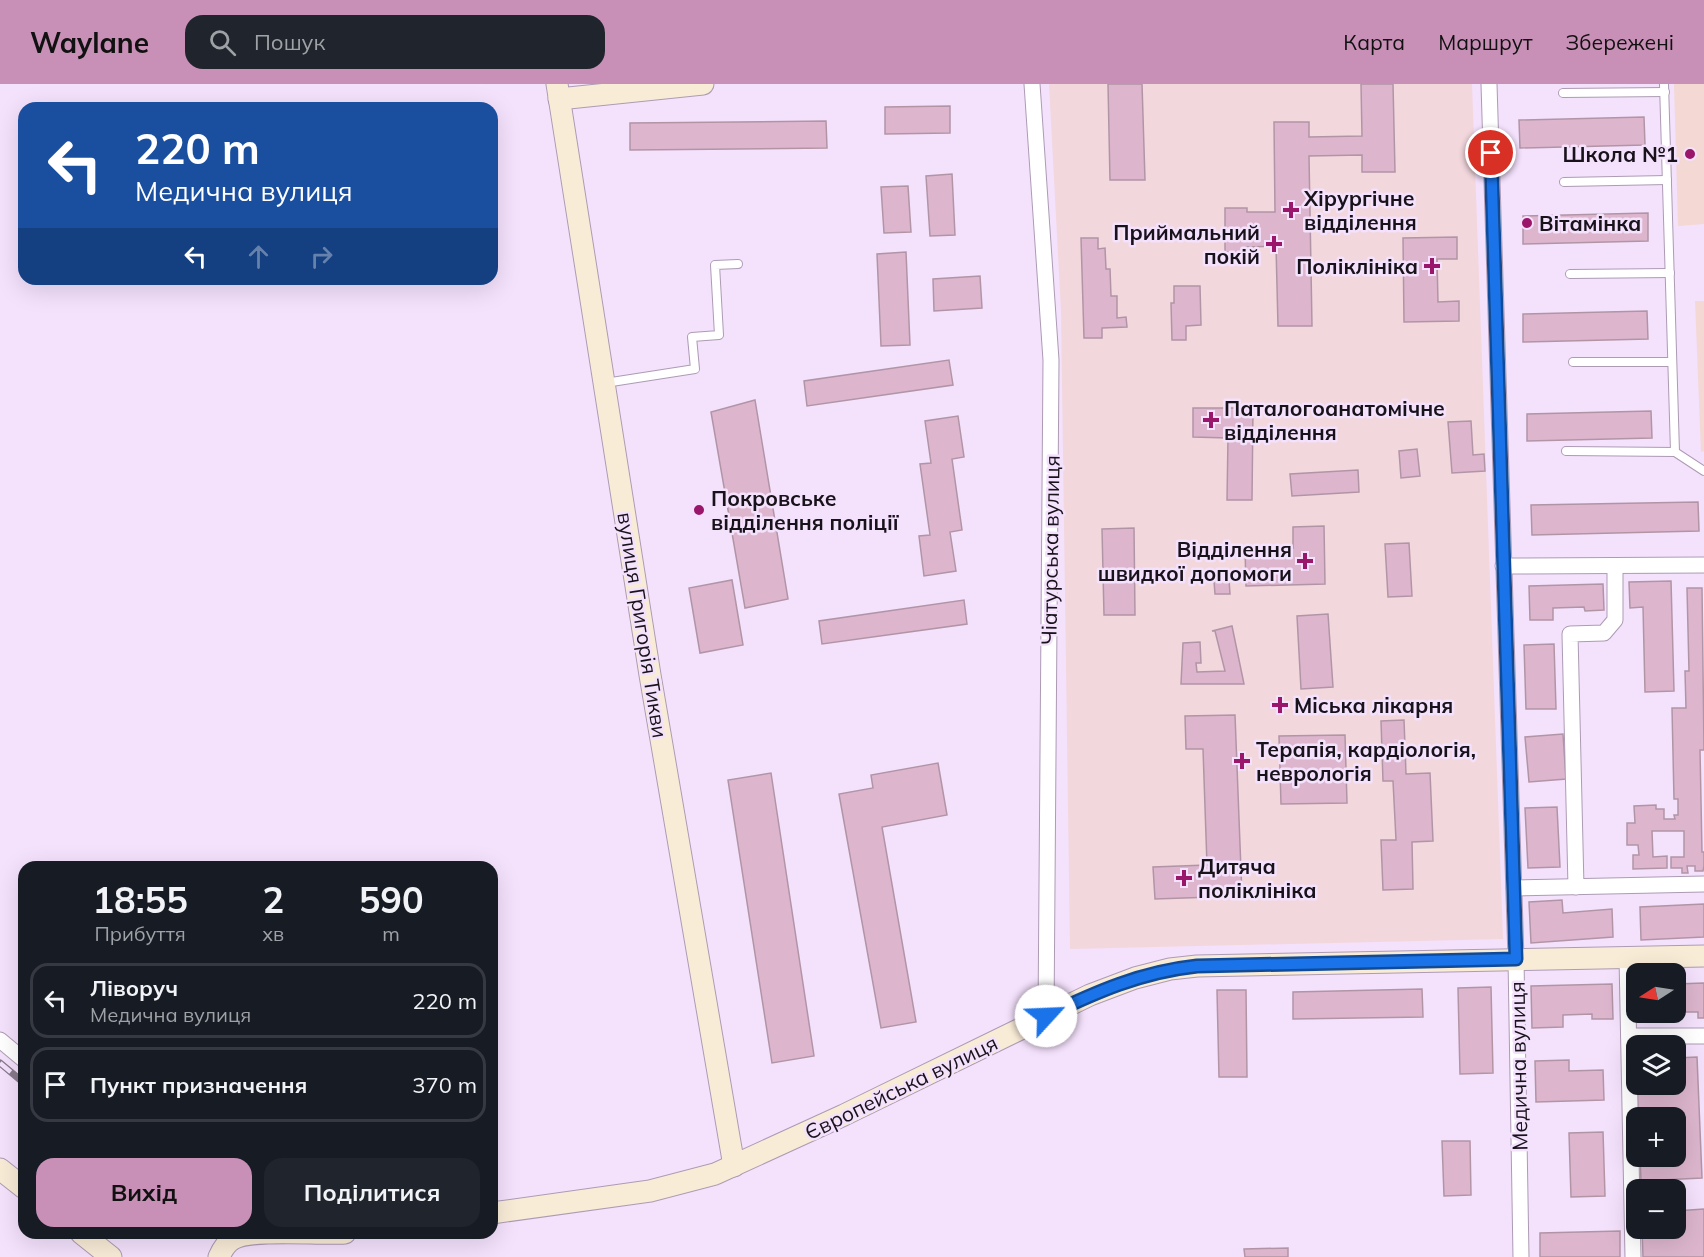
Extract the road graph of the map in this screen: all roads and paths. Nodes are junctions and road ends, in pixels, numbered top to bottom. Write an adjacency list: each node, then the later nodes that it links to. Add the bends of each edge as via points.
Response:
1 (703, 84): 5 (street)
2 (1032, 84): 27 (street, Чіатурська вулиця, via 1051,360)
3 (1490, 84): 19 (street, Медична вулиця)
4 (1664, 88): 6 (lane); 7 (lane)
5 (558, 92): 14 (street, вулиця Григорія Тикви)
6 (1563, 93)
7 (1667, 180): 8 (lane); 10 (lane)
8 (1564, 182)
9 (738, 264): 14 (lane, via 715,265 719,335 692,337 695,369)
10 (1670, 273): 11 (lane); 13 (lane)
11 (1570, 274)
12 (1573, 362): 13 (lane)
13 (1672, 362): 16 (lane)
14 (604, 383): 34 (street, вулиця Григорія Тикви)
15 (1566, 452): 16 (lane)
16 (1675, 452): 17 (lane)
17 (1704, 471)
18 (1704, 565): 20 (street)
19 (1503, 566): 20 (street); 23 (street, Медична вулиця)
20 (1615, 566): 22 (street, via 1615,620 1604,633 1570,634)
21 (1704, 884): 22 (street)
22 (1576, 887): 23 (street)
23 (1514, 888): 26 (street, Медична вулиця)
24 (1704, 956): 25 (street, Європейська вулиця)
25 (1627, 957): 26 (street, Європейська вулиця); 28 (street)
26 (1516, 959): 27 (street, Європейська вулиця, via 1170,969 1090,995); 42 (street, Медична вулиця)
27 (1046, 1016): 34 (street, Європейська вулиця)
28 (1629, 1035)
29 (1686, 1036): 30 (street)
30 (1704, 1036)
31 (0, 1040): 32 (street)
32 (18, 1055)
33 (1630, 1095): 43 (street)
34 (734, 1166): 37 (street, Європейська вулиця, via 650,1191)
35 (0, 1169): 36 (street)
36 (18, 1183)
37 (498, 1212)
38 (88, 1239): 40 (street)
39 (233, 1239): 41 (street)
40 (111, 1257)
41 (219, 1257)
42 (1521, 1257)
43 (1633, 1257)

